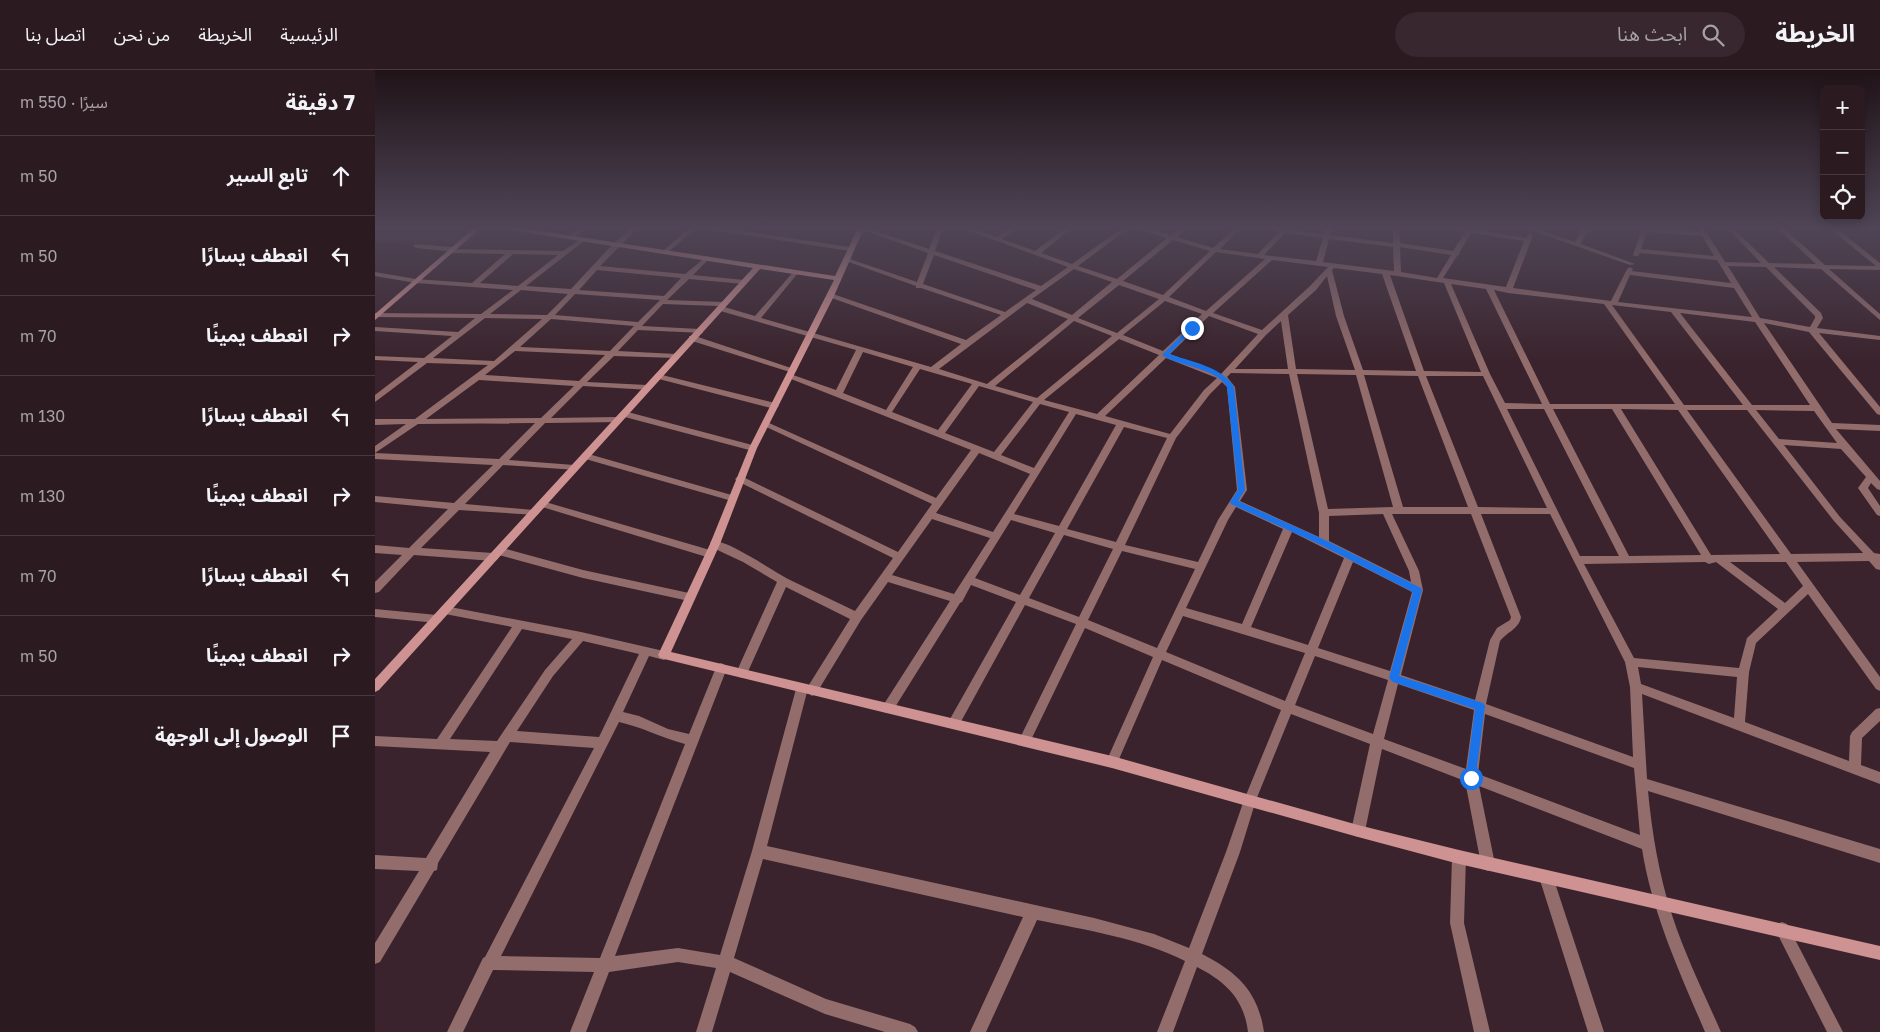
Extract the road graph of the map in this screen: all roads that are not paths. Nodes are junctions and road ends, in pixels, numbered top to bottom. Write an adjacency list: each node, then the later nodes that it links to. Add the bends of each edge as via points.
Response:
1 (1385, 272): 84 (street)
2 (425, 273): 33 (street)
3 (488, 273): 37 (street)
4 (538, 273): 40 (street)
5 (592, 273): 44 (street)
6 (645, 273): 31 (street)
7 (691, 273): 31 (street)
8 (753, 273): 35 (street)
9 (795, 273): 60 (street)
10 (801, 273): 32 (street)
11 (839, 273): 32 (street)
12 (883, 273): 38 (street)
13 (923, 273): 38 (street)
14 (994, 273): 42 (street)
15 (1063, 273): 42 (street)
16 (1092, 273): 36 (street)
17 (1129, 273): 36 (street)
18 (1190, 273): 46 (street)
19 (1253, 273): 52 (street)
20 (1326, 273): 54 (street)
21 (1332, 273): 87 (street, via 1340,316)
22 (1391, 273): 30 (street)
23 (1447, 273): 34 (street)
24 (1515, 273): 43 (street)
25 (1628, 273): 39 (street); 49 (street)
26 (1728, 273): 39 (street)
27 (1774, 273): 64 (street, via 1818,316)
28 (1829, 273): 59 (street)
29 (375, 274): 33 (street)
30 (1398, 274): 34 (street)
31 (686, 277): 35 (street); 47 (street)
32 (837, 279): 45 (street)
33 (416, 280): 37 (street); 55 (street)
34 (1443, 281): 41 (street); 88 (street)
35 (744, 282): 50 (street)
36 (1118, 282): 46 (street); 58 (street)
37 (474, 285): 40 (street)
38 (919, 286): 53 (street)
39 (1737, 286): 61 (street)
40 (519, 288): 44 (street); 56 (street)
41 (1489, 288): 43 (street); 100 (street)
42 (1041, 289): 48 (street)
43 (1509, 291): 49 (street)
44 (574, 292): 47 (street); 57 (street)
45 (830, 296): 68 (street); 72 (street)
46 (1164, 298): 52 (street); 69 (street)
47 (663, 300): 50 (street); 62 (street)
48 (1027, 300): 53 (street); 58 (street)
49 (1610, 302): 51 (street); 103 (street)
50 (722, 306): 60 (street); 65 (street)
51 (1674, 311): 61 (street); 101 (street)
52 (1208, 314): 66 (street); 76 (street)
53 (1007, 315): 72 (street)
54 (1284, 315): 66 (street); 83 (street)
55 (376, 316): 56 (street)
56 (481, 317): 57 (street); 67 (street)
57 (549, 317): 62 (street); 73 (street)
58 (1072, 318): 69 (street); 93 (street)
59 (1880, 318)
60 (755, 319): 68 (street)
61 (1758, 320): 64 (street); 104 (street)
62 (638, 326): 65 (street); 75 (street)
63 (375, 329): 67 (street)
64 (1812, 330): 71 (street); 106 (street)
65 (699, 331): 70 (street)
66 (1263, 333): 86 (street)
67 (460, 334): 79 (street)
68 (811, 335): 74 (street); 85 (street)
69 (1117, 337): 76 (street); 97 (street)
70 (693, 338): 77 (street); 85 (street)
71 (1880, 338)
72 (967, 343): 82 (street)
73 (512, 349): 75 (street); 80 (street)
74 (860, 350): 81 (street); 95 (street)
75 (611, 354): 77 (street); 92 (street)
76 (1165, 355): 86 (street); 109 (street)
77 (676, 356): 89 (street)
78 (375, 358): 79 (street)
79 (427, 359): 80 (street); 96 (street)
80 (494, 362): 90 (street)
81 (918, 366): 82 (street); 107 (street)
82 (933, 370): 91 (street)
83 (1293, 373): 86 (street); 87 (street); 144 (street)
84 (1421, 373): 87 (street); 88 (street); 141 (street)
85 (791, 374): 95 (street); 98 (street)
86 (1226, 374): 118 (street); 135 (street, via 1231,387 1242,490)
87 (1360, 374): 139 (street)
88 (1486, 374): 99 (street)
89 (658, 376): 94 (street); 98 (street)
90 (475, 377): 92 (street); 111 (street)
91 (977, 383): 93 (street); 117 (street)
92 (580, 384): 94 (street); 110 (street)
93 (988, 387): 97 (street)
94 (647, 388): 108 (street)
95 (838, 394): 107 (street)
96 (375, 399)
97 (1038, 401): 105 (street); 126 (street)
98 (775, 406): 114 (street)
99 (1502, 406): 100 (street); 142 (street)
100 (1547, 406): 102 (street); 162 (street)
101 (1749, 406): 103 (street); 104 (street); 119 (street)
102 (1615, 407): 103 (street); 164 (street)
103 (1682, 407): 161 (street)
104 (1816, 408): 115 (street)
105 (1074, 411): 109 (street); 129 (street)
106 (1880, 412)
107 (887, 414): 117 (street)
108 (621, 417): 110 (street); 121 (street); 125 (street)
109 (1099, 418): 113 (street)
110 (543, 419): 111 (street); 127 (street)
111 (418, 421): 112 (street); 122 (street)
112 (375, 422)
113 (1121, 424): 118 (street); 149 (street)
114 (766, 425): 121 (street); 136 (street)
115 (1830, 426): 116 (street); 120 (street)
116 (1880, 428)
117 (939, 435): 123 (street)
118 (1172, 437): 153 (street)
119 (1778, 442): 120 (street); 159 (street, via 1837,520)
120 (1844, 446): 130 (street)
121 (753, 448): 131 (street)
122 (375, 450)
123 (976, 450): 126 (street); 136 (street)
124 (375, 456): 127 (street)
125 (585, 456): 128 (street); 133 (street)
126 (995, 457): 129 (street)
127 (501, 462): 128 (street); 138 (street)
128 (574, 468): 137 (street)
129 (1035, 472): 147 (street)
130 (1871, 477): 132 (street); 145 (street, via 1863,488)
131 (740, 479): 133 (street); 160 (street)
132 (1880, 487)
133 (733, 498): 152 (street)
134 (375, 499): 138 (street)
135 (1234, 502): 148 (street); 166 (street)
136 (938, 503): 146 (street)
137 (542, 504): 143 (street); 157 (street)
138 (457, 505): 143 (street); 155 (street)
139 (1399, 510): 140 (street); 141 (street)
140 (1386, 511): 144 (street); 172 (street, via 1414,572)
141 (1475, 511): 142 (street); 199 (street, via 1516,617 1515,622 1501,631 1495,640)
142 (1553, 511): 163 (street)
143 (534, 513): 156 (street)
144 (1325, 513): 151 (street)
145 (1880, 513)
146 (930, 515): 150 (street); 160 (street)
147 (1009, 516): 149 (street); 150 (street)
148 (1289, 527): 151 (street); 184 (street)
149 (1061, 531): 153 (street); 175 (street)
150 (996, 536): 168 (street)
151 (1324, 543): 158 (street)
152 (715, 544): 157 (street); 169 (street)
153 (1119, 547): 166 (street); 182 (street)
154 (375, 548): 155 (street)
155 (411, 551): 156 (street); 171 (street)
156 (496, 554): 173 (street); 177 (street)
157 (710, 554): 173 (street)
158 (1350, 556): 172 (street); 187 (street)
159 (1876, 556): 161 (street); 165 (street)
160 (900, 557): 167 (street)
161 (1790, 558): 164 (street); 170 (street)
162 (1626, 559): 163 (street); 164 (street)
163 (1577, 560): 190 (street)
164 (1714, 560): 176 (street)
165 (1880, 566)
166 (1202, 567): 178 (street)
167 (886, 577): 174 (street); 180 (street)
168 (969, 580): 174 (street); 175 (street)
169 (783, 581): 180 (street); 192 (street)
170 (1809, 586): 176 (street); 196 (street)
171 (375, 589)
172 (1418, 590): 194 (street)
173 (689, 597): 188 (street)
174 (958, 599): 200 (street)
175 (1023, 599): 182 (street); 204 (street)
176 (1784, 608): 193 (street, via 1751,641)
177 (445, 610): 181 (street); 183 (street)
178 (1181, 611): 184 (street); 189 (street)
179 (375, 613): 181 (street)
180 (857, 617): 198 (street)
181 (437, 619): 195 (street)
182 (1081, 622): 189 (street); 208 (street)
183 (520, 624): 185 (street); 212 (street)
184 (1245, 629): 187 (street)
185 (581, 636): 186 (street); 209 (street, via 549,673)
186 (646, 651): 188 (street); 203 (street)
187 (1312, 651): 194 (street); 201 (street)
188 (663, 655): 191 (street)
189 (1159, 655): 201 (street); 213 (street)
190 (1631, 662): 193 (street); 197 (street)
191 (721, 668): 192 (street); 207 (street)
192 (742, 673): 198 (street)
193 (1744, 673): 205 (street)
194 (1393, 678): 199 (street); 210 (street)
195 (376, 685)
196 (1880, 686)
197 (1636, 687): 205 (street); 214 (street)
198 (807, 690): 200 (street); 222 (street)
199 (1480, 706): 214 (street); 216 (street)
200 (889, 708): 204 (street)
201 (1289, 708): 210 (street); 219 (street)
202 (1880, 713): 215 (street, via 1856,736)
203 (617, 716): 207 (street); 211 (street)
204 (954, 723): 208 (street)
205 (1739, 725): 215 (street)
206 (375, 740): 212 (street)
207 (691, 740): 237 (street)
208 (1025, 740): 213 (street)
209 (503, 742): 211 (street); 212 (street); 227 (street)
210 (1377, 742): 216 (street); 220 (street)
211 (603, 743): 236 (street)
212 (440, 744)
213 (1112, 762): 219 (street)
214 (1641, 764): 218 (street)
215 (1855, 768): 217 (street)
216 (1471, 778): 221 (street); 226 (street)
217 (1880, 778)
218 (1642, 783): 221 (street); 223 (street)
219 (1250, 800): 220 (street); 234 (street)
220 (1358, 831): 224 (street)
221 (1647, 844): 229 (street)
222 (759, 851): 230 (street); 235 (street)
223 (1880, 856)
224 (1459, 857): 226 (street); 245 (street, via 1458,928)
225 (375, 862): 227 (street)
226 (1488, 864): 228 (street)
227 (432, 865): 233 (street)
228 (1545, 878): 229 (street); 246 (street)
229 (1661, 902): 231 (street); 247 (street)
230 (1033, 912): 234 (street, via 1141,938); 242 (street)
231 (1782, 929): 232 (street); 248 (street)
232 (1880, 953)
233 (375, 957)
234 (1194, 958): 243 (street); 244 (street, via 1230,980 1246,996 1254,1015)
235 (725, 962): 237 (street, via 671,955); 240 (street); 241 (street, via 825,1006)
236 (488, 963): 237 (street); 238 (street)
237 (605, 965): 239 (street)
238 (455, 1032)
239 (578, 1032)
240 (703, 1032)
241 (910, 1032)
242 (978, 1032)
243 (1165, 1032)
244 (1256, 1032)
245 (1482, 1032)
246 (1595, 1032)
247 (1713, 1032)
248 (1835, 1032)

